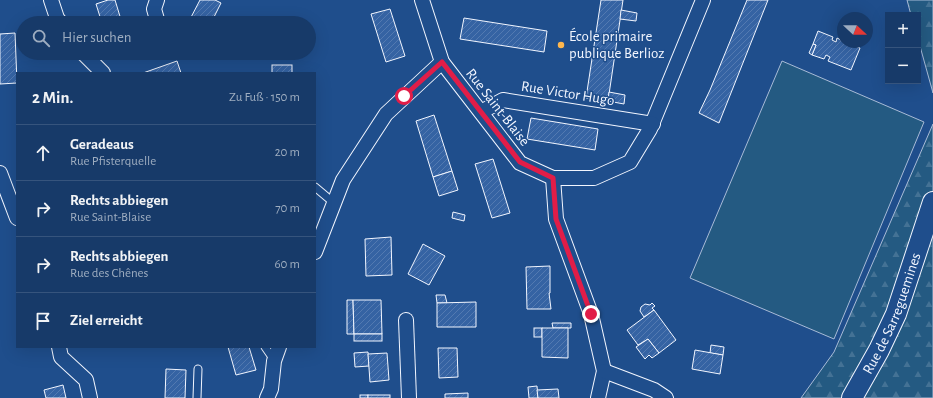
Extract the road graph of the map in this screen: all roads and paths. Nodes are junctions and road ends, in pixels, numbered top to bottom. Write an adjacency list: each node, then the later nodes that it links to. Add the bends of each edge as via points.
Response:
1 (51, 0): 5 (street)
2 (157, 0): 6 (street, via 154,9)
3 (422, 0): 8 (street, Rue Saint-Blaise)
4 (703, 0): 11 (street, Rue Saint-Blaise)
5 (56, 16)
6 (156, 16)
7 (90, 60): 9 (street)
8 (442, 62): 10 (street, Rue Saint-Blaise); 16 (street, via 386,114 343,180)
9 (102, 72)
10 (481, 112): 11 (street, Rue Victor Hugo, via 504,100); 13 (street, Rue Saint-Blaise, via 520,162)
11 (653, 124): 13 (street, Rue Saint-Blaise, via 630,162 594,178)
12 (0, 173): 17 (street)
13 (553, 178): 25 (street, via 556,219 591,314)
14 (316, 189): 16 (lane)
15 (933, 202): 32 (main road, Rue de Sarreguemines, via 896,314)
16 (334, 203): 18 (street)
17 (16, 215)
18 (316, 249)
19 (406, 320): 29 (street)
20 (59, 348): 26 (street, via 61,356 86,380)
21 (267, 348): 23 (lane)
22 (279, 348): 23 (street)
23 (274, 361): 28 (street)
24 (198, 369): 27 (lane)
25 (604, 371): 30 (street); 31 (street, via 654,390)
26 (90, 398)
27 (197, 398)
28 (267, 398)
29 (409, 398)
30 (598, 398)
31 (666, 398)
32 (852, 398)

